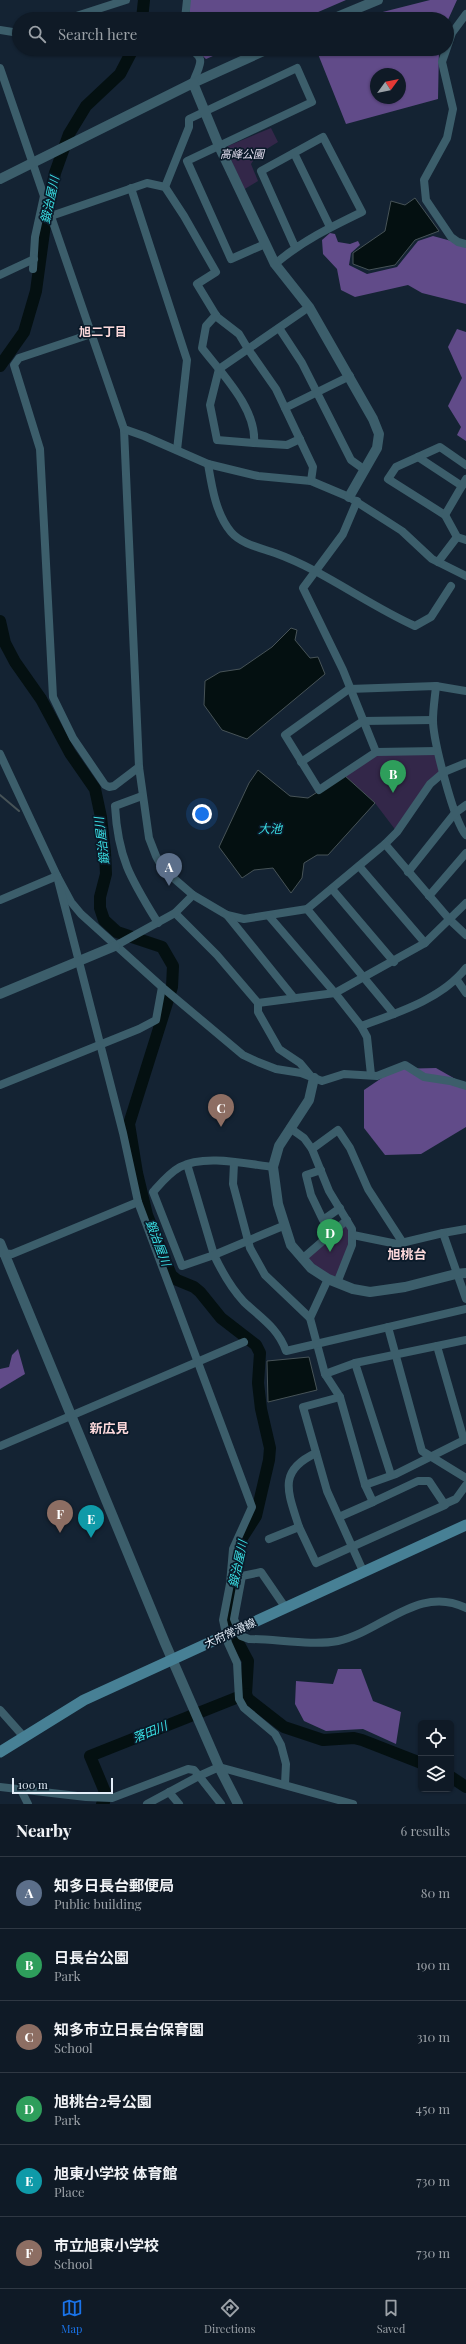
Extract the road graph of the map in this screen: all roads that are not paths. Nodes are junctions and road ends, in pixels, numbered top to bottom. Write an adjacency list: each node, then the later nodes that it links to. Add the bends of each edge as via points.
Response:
1 (126, 0): 4 (street)
2 (187, 0): 5 (street)
3 (378, 0): 6 (street)
4 (89, 12)
5 (186, 12)
6 (349, 12)
7 (466, 14): 9 (street)
8 (0, 30): 10 (street)
9 (454, 30)
10 (12, 32)
11 (200, 56): 15 (street, via 201,65)
12 (253, 56): 15 (street)
13 (443, 56): 27 (street, via 453,109 447,138 424,180 426,200 451,237)
14 (0, 68): 19 (street)
15 (193, 83): 16 (street); 19 (street)
16 (204, 113): 17 (street); 17 (street, via 297,68 312,102); 21 (street, via 189,119 189,127)
17 (219, 146): 26 (street); 26 (street, via 188,161 231,259)
18 (294, 153): 25 (street); 25 (street, via 323,137 362,212); 28 (street, via 261,171)
19 (33, 163): 20 (street); 23 (street)
20 (0, 179)
21 (165, 187): 22 (street, via 147,183); 34 (street, via 216,272 197,284)
22 (131, 188): 24 (street); 45 (street, via 187,360)
23 (45, 198): 24 (street); 29 (street, via 37,223)
24 (51, 216): 36 (street)
25 (330, 227): 28 (street)
26 (265, 244): 30 (street)
27 (466, 244)
28 (295, 247): 30 (street)
29 (34, 259): 31 (street); 32 (street)
30 (275, 264): 33 (street)
31 (33, 269)
32 (0, 275)
33 (309, 307): 35 (street); 39 (street)
34 (216, 316): 37 (street, via 239,334); 38 (street, via 206,326 202,348)
35 (279, 328): 37 (street); 40 (street)
36 (91, 334): 42 (street); 70 (street, via 19,358 14,365 40,448 53,697 73,738 105,785 114,786)
37 (248, 349): 38 (street); 41 (street, via 276,389)
38 (218, 369): 44 (street, via 242,403 255,432); 44 (street, via 210,405 217,440)
39 (350, 376): 40 (street); 49 (street, via 373,419 378,434 377,448)
40 (318, 392): 41 (street); 49 (street, via 351,460)
41 (285, 408): 43 (street)
42 (124, 429): 45 (street); 70 (street)
43 (300, 440): 44 (street, via 287,445); 50 (street, via 313,467)
44 (254, 444)
45 (177, 450): 47 (street)
46 (418, 457): 48 (street, via 440,447); 51 (street); 53 (street, via 396,467 388,479)
47 (208, 464): 50 (street, via 258,476); 57 (street, via 220,516 232,534)
48 (466, 465)
49 (365, 470): 52 (street)
50 (311, 481): 52 (street)
51 (464, 483): 53 (street)
52 (353, 499): 56 (street, via 402,531); 57 (street, via 343,534)
53 (445, 515): 54 (street)
54 (456, 537): 55 (street); 56 (street)
55 (466, 540)
56 (438, 562): 58 (street)
57 (316, 571): 59 (street, via 387,613 415,626 431,617); 61 (street, via 303,588 343,670)
58 (466, 576)
59 (451, 586)
60 (436, 686): 61 (street); 62 (street); 63 (street)
61 (349, 688): 64 (street); 68 (street, via 285,735)
62 (466, 691)
63 (433, 720): 64 (street); 65 (street)
64 (363, 721): 66 (street); 68 (street)
65 (436, 751): 66 (street); 71 (street)
66 (376, 752): 68 (street, via 319,790)
67 (0, 754): 80 (street)
68 (301, 762)
69 (466, 763): 71 (street)
70 (139, 767): 72 (street)
71 (444, 772): 74 (street); 76 (street, via 430,784 397,832)
72 (142, 796): 82 (street, via 156,856 163,869); 91 (street, via 115,806 119,847 130,878)
73 (466, 805): 74 (street)
74 (455, 812): 75 (street, via 461,830); 79 (street)
75 (466, 836)
76 (385, 844): 78 (street); 79 (street)
77 (466, 853): 83 (street)
78 (359, 866): 81 (street); 93 (street)
79 (408, 872): 83 (street)
80 (57, 876): 84 (street); 94 (street, via 71,902); 95 (street)
81 (332, 889): 86 (street); 96 (street)
82 (193, 895): 87 (street); 88 (street)
83 (429, 896): 90 (street)
84 (0, 900)
85 (466, 903): 90 (street)
86 (307, 909): 89 (street); 98 (street)
87 (175, 913): 91 (street); 105 (street, via 217,955)
88 (227, 915): 89 (street, via 244,919); 104 (street)
89 (269, 916): 101 (street)
90 (450, 920): 92 (street); 93 (street)
91 (158, 923): 94 (street)
92 (466, 935)
93 (425, 943): 96 (street)
94 (115, 946): 95 (street); 100 (street)
95 (78, 962): 103 (street); 108 (street)
96 (394, 962): 98 (street)
97 (466, 968): 99 (street)
98 (364, 977): 101 (street); 106 (street)
99 (457, 980): 102 (street); 106 (street)
100 (162, 987): 108 (street, via 156,1020); 110 (street, via 244,1055 276,1069 301,1072)
101 (336, 993): 104 (street); 107 (street)
102 (466, 993)
103 (0, 994)
104 (294, 998): 105 (street)
105 (258, 1003): 110 (street, via 258,1012 279,1049 300,1063)
106 (394, 1014): 107 (street)
107 (361, 1026): 109 (street, via 367,1038)
108 (99, 1044): 111 (street); 119 (street)
109 (371, 1075): 110 (street, via 344,1074 322,1081); 112 (street, via 376,1076 405,1066 424,1077)
110 (314, 1078): 113 (street, via 309,1100)
111 (0, 1084)
112 (466, 1086)
113 (290, 1128): 114 (street, via 304,1138); 117 (street, via 279,1146)
114 (312, 1149): 118 (street); 128 (street, via 338,1130 350,1148 368,1189)
115 (234, 1163): 116 (street, via 208,1161); 117 (street); 126 (street, via 232,1184)
116 (187, 1164): 130 (street); 130 (street, via 167,1176 153,1192 182,1266)
117 (272, 1167): 122 (street)
118 (321, 1170): 120 (street, via 329,1191); 120 (street, via 306,1174 311,1195 323,1220)
119 (138, 1202): 129 (street, via 12,1254); 143 (street)
120 (340, 1208): 121 (street)
121 (347, 1220): 125 (street); 131 (street)
122 (283, 1226): 126 (street); 131 (street, via 291,1245)
123 (466, 1229): 124 (street)
124 (442, 1233): 128 (street); 132 (street)
125 (353, 1235): 128 (street, via 397,1244); 133 (street, via 352,1245)
126 (248, 1241): 130 (street); 136 (street, via 265,1275)
127 (0, 1243): 129 (street)
128 (404, 1243)
129 (2, 1254): 147 (street)
130 (214, 1255): 140 (street, via 231,1286 252,1310 277,1332 286,1351)
131 (302, 1259): 133 (street)
132 (461, 1273): 133 (street, via 381,1292 353,1289); 134 (street)
133 (333, 1281): 136 (street)
134 (466, 1299)
135 (466, 1309): 137 (street)
136 (310, 1318): 140 (street)
137 (388, 1327): 140 (street); 142 (street)
138 (466, 1340): 141 (street)
139 (244, 1342): 143 (street)
140 (318, 1342): 145 (street)
141 (437, 1346): 142 (street); 148 (street)
142 (395, 1356): 144 (street); 151 (street, via 422,1451)
143 (198, 1362): 147 (street); 166 (street, via 252,1507 234,1549 223,1620)
144 (356, 1363): 145 (street); 152 (street)
145 (325, 1374): 146 (street)
146 (340, 1397): 150 (street, via 303,1407); 154 (street)
147 (72, 1415): 149 (street); 167 (street)
148 (465, 1440): 151 (street)
149 (0, 1446)
150 (316, 1453): 158 (street, via 327,1491); 160 (street, via 295,1466 289,1481)
151 (429, 1456): 152 (street); 153 (street)
152 (391, 1476): 154 (street)
153 (466, 1478)
154 (365, 1485): 156 (street)
155 (466, 1485): 157 (street, via 456,1499)
156 (373, 1502): 158 (street); 162 (street, via 418,1481 429,1481 445,1505)
157 (447, 1503)
158 (339, 1517): 162 (street)
159 (466, 1525): 163 (main road, 大府常滑線)
160 (299, 1527): 161 (street); 162 (street, via 316,1563)
161 (269, 1540)
162 (353, 1548): 163 (street)
163 (363, 1571): 164 (main road, 大府常滑線)
164 (285, 1607): 166 (main road, 大府常滑線); 166 (street, via 261,1572 242,1576)
165 (466, 1608): 166 (street, via 449,1601 430,1602 398,1613 351,1637 336,1641 249,1639)
166 (232, 1632): 167 (main road, 大府常滑線); 173 (street, via 228,1643 237,1663 239,1699 244,1708 275,1734 281,1745 286,1764)
167 (172, 1660): 169 (main road, 大府常滑線, via 84,1700); 171 (street)
168 (0, 1710): 169 (street)
169 (24, 1737): 170 (main road, 大府常滑線)
170 (0, 1752)
171 (219, 1767): 172 (street); 173 (street); 181 (street)
172 (199, 1776): 175 (street, via 194,1770 188,1769 112,1798); 176 (street); 180 (street)
173 (285, 1784): 182 (street)
174 (0, 1787): 175 (street)
175 (21, 1790): 177 (street)
176 (170, 1792): 178 (street); 179 (street)
177 (28, 1804)
178 (147, 1804)
179 (178, 1804)
180 (221, 1804)
181 (238, 1804)
182 (353, 1804)

